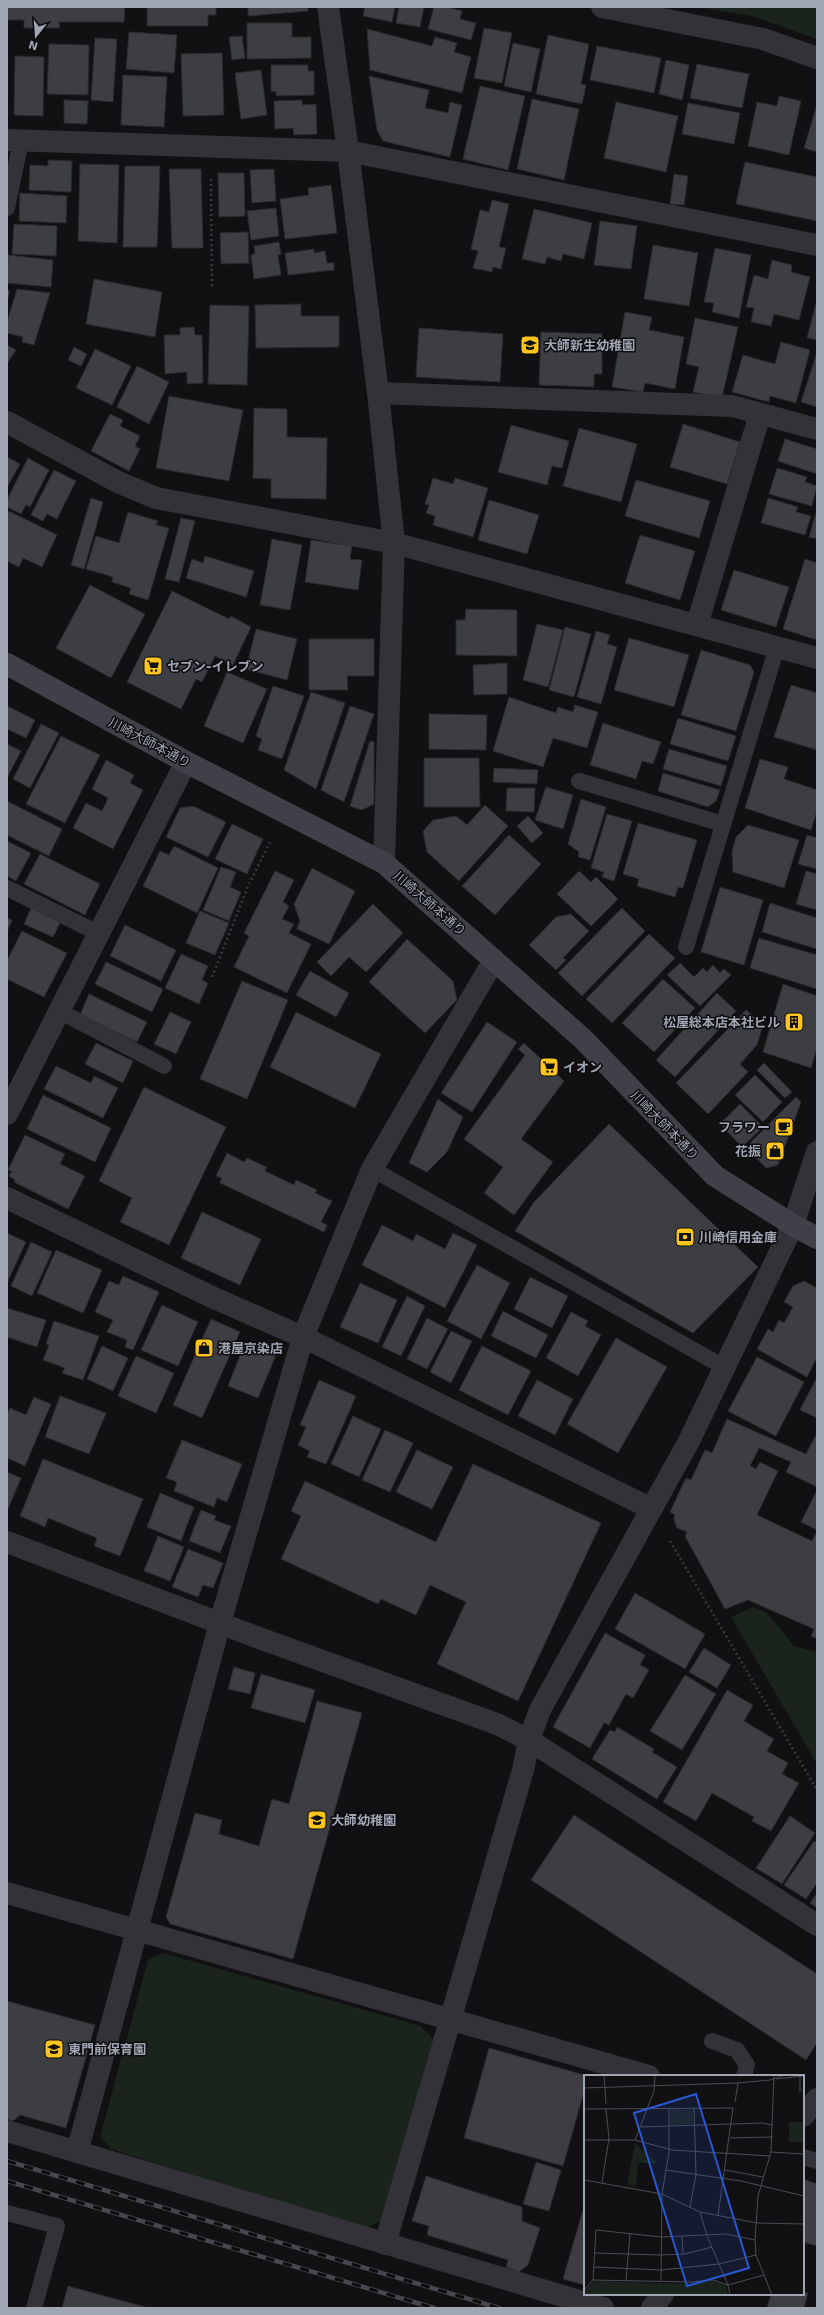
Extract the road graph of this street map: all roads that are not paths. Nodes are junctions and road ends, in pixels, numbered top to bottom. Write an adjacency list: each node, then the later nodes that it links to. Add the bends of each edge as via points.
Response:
1 (328, 7): 5 (street)
2 (602, 7): 3 (street, via 763,39)
3 (817, 58)
4 (14, 141): 5 (street); 6 (lane)
5 (348, 151): 7 (street); 8 (street)
6 (7, 208)
7 (817, 245)
8 (378, 393): 9 (street, via 732,406); 12 (street)
9 (760, 414): 11 (street); 13 (street)
10 (7, 422): 12 (street, via 118,482 156,498)
11 (817, 430)
12 (394, 543): 13 (street); 20 (street)
13 (697, 625): 14 (street)
14 (777, 647): 15 (street); 19 (lane)
15 (817, 658)
16 (7, 664): 17 (street, 川崎大師本通り)
17 (186, 762): 20 (street, 川崎大師本通り); 22 (street)
18 (580, 781): 19 (lane)
19 (723, 824): 23 (lane)
20 (384, 863): 24 (street, 川崎大師本通り)
21 (7, 888): 22 (lane)
22 (98, 933): 25 (street)
23 (686, 947)
24 (494, 960): 29 (street); 31 (street, 川崎大師本通り, via 583,1039 715,1176)
25 (59, 1011): 26 (lane); 27 (street)
26 (164, 1066)
27 (7, 1114)
28 (817, 1152): 31 (street)
29 (372, 1169): 33 (street); 34 (lane)
30 (7, 1198): 33 (street, via 214,1298)
31 (792, 1225): 32 (street, 川崎大師本通り); 34 (street)
32 (817, 1238)
33 (303, 1337): 35 (street); 37 (street)
34 (724, 1367): 35 (street, via 689,1441)
35 (650, 1508): 38 (street, via 540,1710)
36 (7, 1542): 37 (street)
37 (220, 1623): 38 (street, via 472,1715); 41 (street)
38 (528, 1740): 40 (street); 42 (street, via 523,1770)
39 (7, 1893): 41 (street)
40 (817, 1925)
41 (135, 1930): 42 (street); 49 (street)
42 (451, 2019): 44 (street); 53 (street)
43 (712, 2041): 45 (lane, via 737,2050 747,2065)
44 (646, 2075)
45 (744, 2075)
46 (817, 2099): 47 (street)
47 (804, 2115)
48 (7, 2131): 49 (street)
49 (77, 2152): 53 (street)
50 (804, 2157): 51 (lane)
51 (817, 2161)
52 (7, 2213): 55 (lane, via 57,2226)
53 (385, 2244): 56 (street)
54 (662, 2295): 57 (street)
55 (34, 2308)
56 (603, 2308)
57 (652, 2308)

